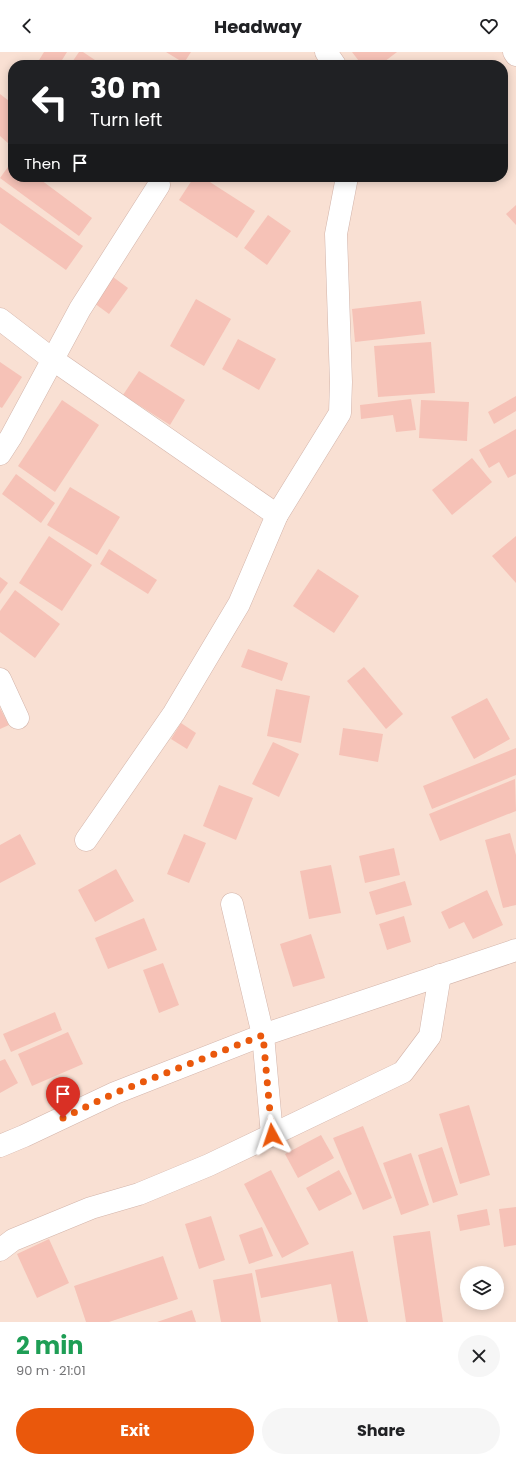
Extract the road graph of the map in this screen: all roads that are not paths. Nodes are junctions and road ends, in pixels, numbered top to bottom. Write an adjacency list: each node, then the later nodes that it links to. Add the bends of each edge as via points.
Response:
1 (514, 52): 2 (street)
2 (516, 55)
3 (346, 182): 8 (street, via 336,234 340,413)
4 (159, 185): 6 (street, via 80,309)
5 (0, 319): 6 (street)
6 (52, 359): 7 (street); 8 (street)
7 (0, 454)
8 (277, 515): 11 (street, via 235,611 174,713)
9 (0, 679): 10 (street)
10 (18, 718)
11 (86, 840)
12 (232, 904): 15 (street)
13 (516, 950): 14 (street)
14 (440, 975): 15 (street); 16 (street, via 430,1036 404,1072)
15 (263, 1035): 16 (street); 17 (street, via 115,1093)
16 (272, 1135): 18 (street, via 139,1194 91,1208 13,1240)
17 (0, 1146)
18 (0, 1250)

